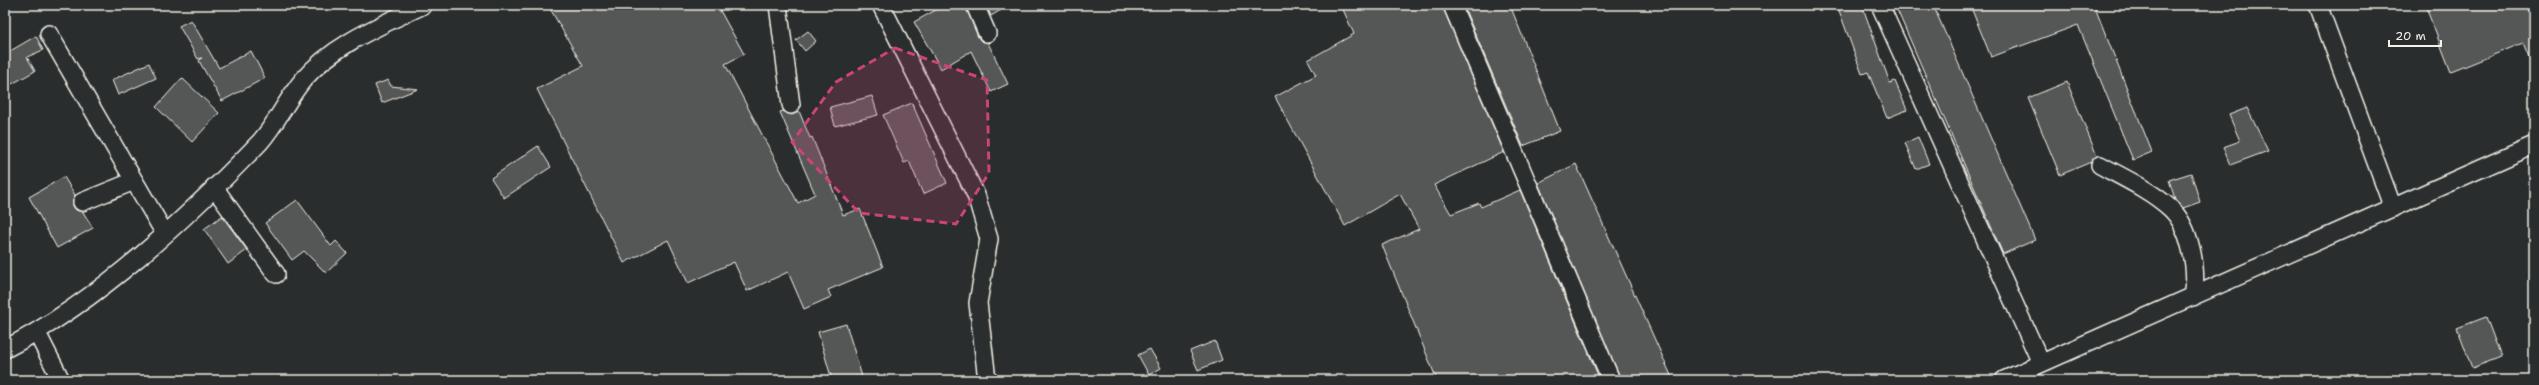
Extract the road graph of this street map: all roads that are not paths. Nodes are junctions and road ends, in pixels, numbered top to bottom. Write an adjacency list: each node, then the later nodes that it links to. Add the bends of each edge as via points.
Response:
1 (423, 5): 14 (street, via 326,57 303,80 261,140)
2 (778, 5): 10 (street)
3 (881, 5): 24 (street, via 976,195 989,239 978,303)
4 (975, 5): 8 (street)
5 (1452, 5): 25 (street)
6 (1880, 5): 22 (street)
7 (2318, 5): 16 (street)
8 (987, 33)
9 (49, 34): 13 (street)
10 (791, 105)
11 (2534, 145): 16 (street)
12 (2100, 166): 19 (street, via 2144,189 2172,209 2191,250 2196,280)
13 (134, 181): 15 (street); 17 (street)
14 (214, 187): 17 (street); 18 (street)
15 (82, 202)
16 (2393, 208): 19 (street)
17 (165, 234): 20 (street, via 94,293)
18 (276, 274)
19 (2193, 297): 22 (street)
20 (37, 333): 21 (street); 23 (street)
21 (5, 349)
22 (2041, 363): 26 (street)
23 (61, 380)
24 (987, 380)
25 (1611, 380)
26 (2004, 380)

